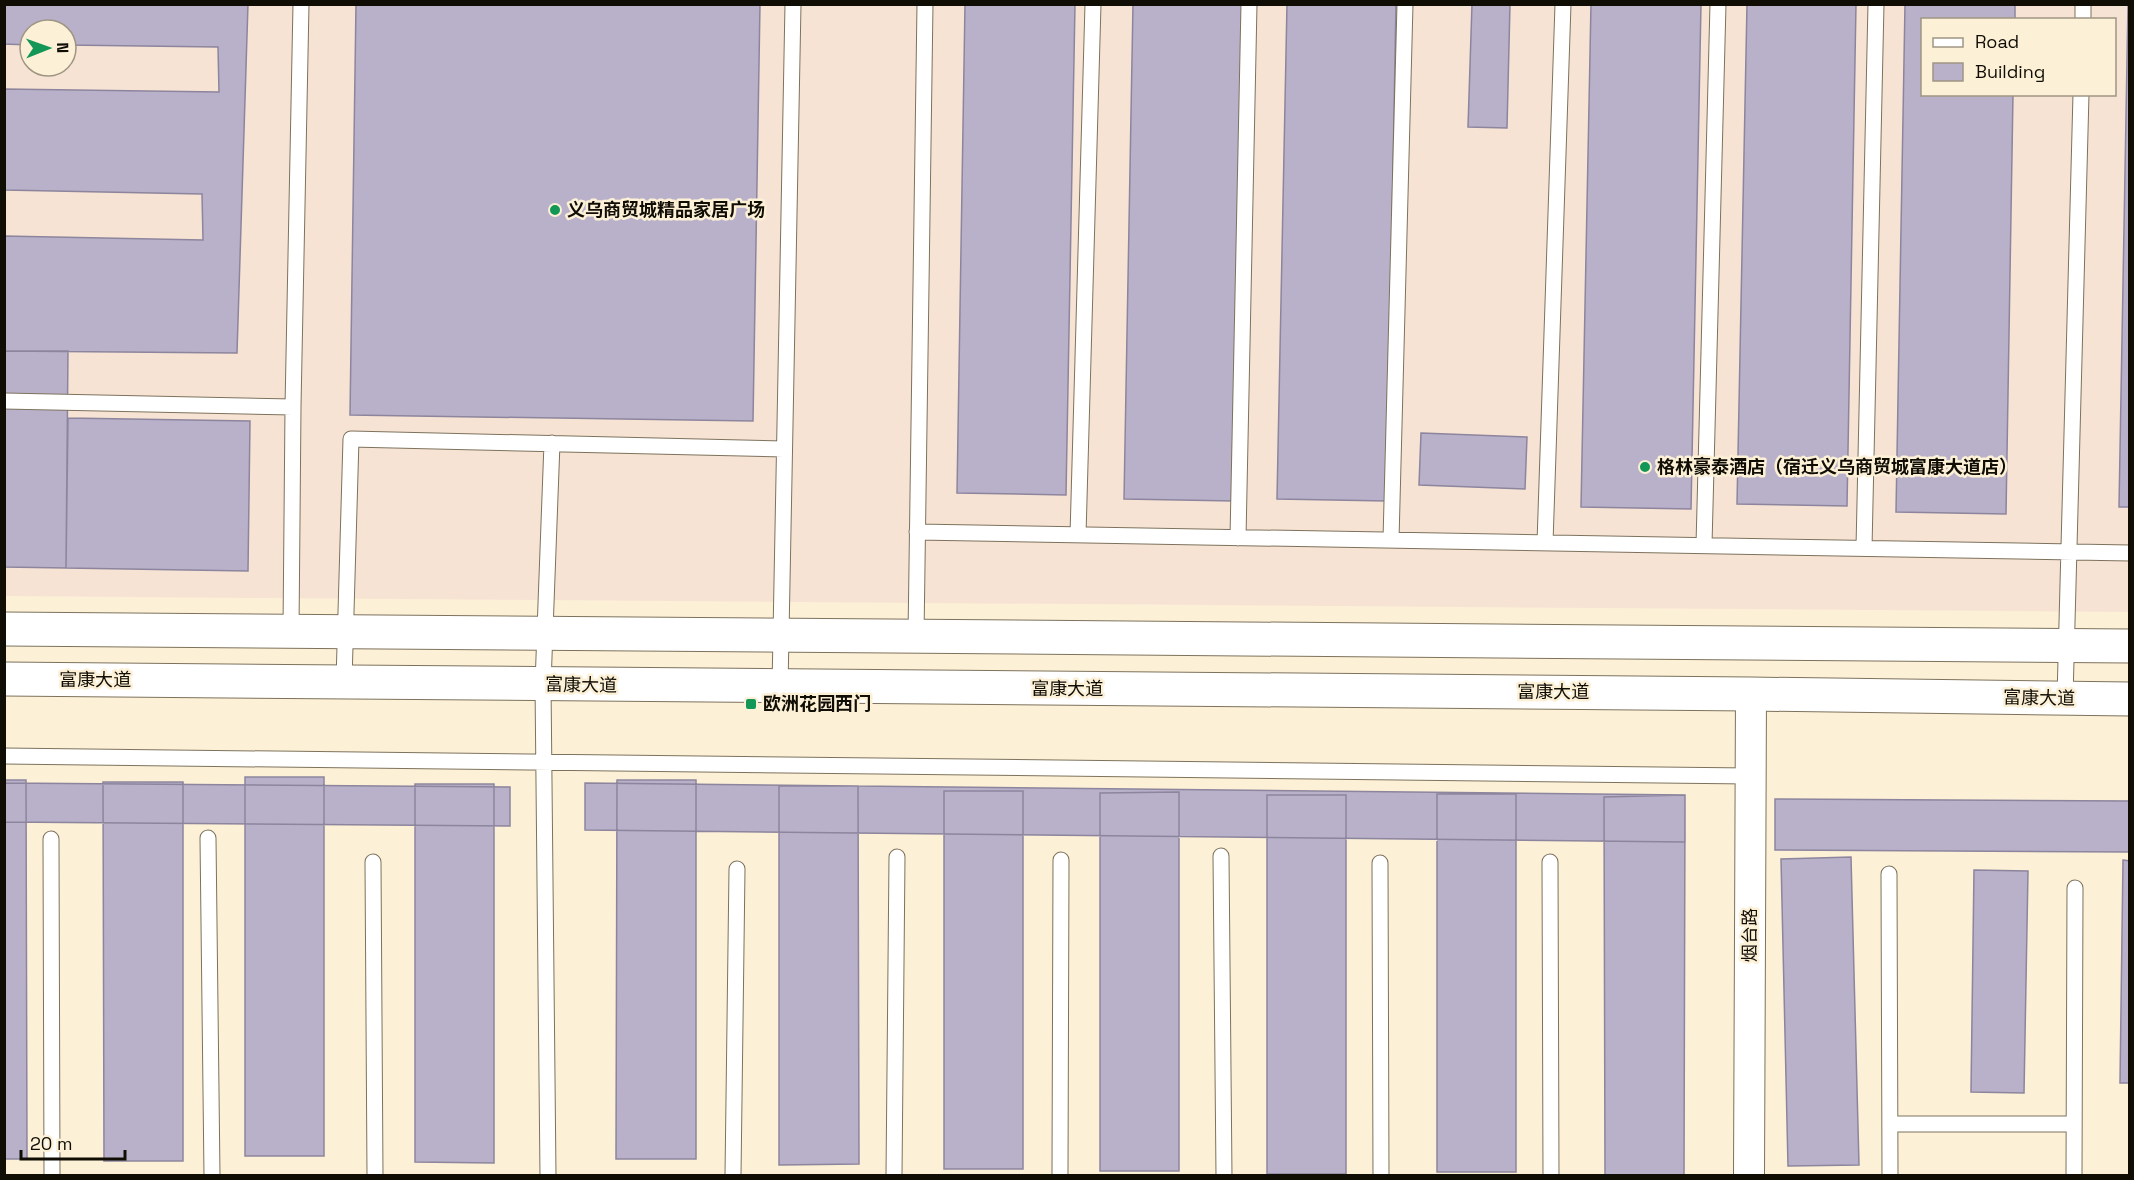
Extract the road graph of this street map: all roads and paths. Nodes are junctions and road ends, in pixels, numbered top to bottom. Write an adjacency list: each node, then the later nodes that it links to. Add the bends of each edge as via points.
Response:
1 (301, 4): 12 (lane)
2 (793, 4): 14 (lane)
3 (925, 4): 15 (lane)
4 (1093, 4): 16 (lane)
5 (1249, 4): 17 (lane)
6 (1405, 4): 18 (lane)
7 (1563, 4): 19 (lane)
8 (1718, 4): 20 (lane)
9 (1876, 4): 21 (lane)
10 (2081, 96): 22 (lane)
11 (4, 401): 12 (lane)
12 (293, 407): 25 (lane)
13 (552, 443): 14 (lane); 26 (lane, via 351,439); 27 (lane)
14 (784, 449): 28 (lane)
15 (917, 532): 16 (lane); 29 (lane)
16 (1078, 535): 17 (lane)
17 (1238, 537): 18 (lane)
18 (1391, 540): 19 (lane)
19 (1545, 543): 20 (lane)
20 (1704, 545): 21 (lane)
21 (1864, 548): 22 (lane)
22 (2068, 552): 23 (lane); 30 (lane)
23 (2130, 553)
24 (4, 629): 25 (street)
25 (291, 631): 26 (street)
26 (346, 631): 27 (street); 33 (lane)
27 (544, 633): 28 (street); 34 (lane)
28 (780, 635): 29 (street); 35 (lane)
29 (916, 636): 30 (street)
30 (2066, 646): 31 (street); 37 (lane)
31 (2130, 646)
32 (4, 679): 33 (street, 富康大道)
33 (344, 681): 34 (street, 富康大道)
34 (543, 684): 35 (street, 富康大道); 40 (lane)
35 (780, 687): 36 (street, 富康大道)
36 (1751, 694): 37 (street, 富康大道); 41 (street, 烟台路)
37 (2065, 698): 38 (street, 富康大道)
38 (2130, 699)
39 (4, 756): 40 (lane)
40 (543, 762): 41 (lane); 58 (lane)
41 (1750, 776): 65 (street, 烟台路)
42 (208, 838): 56 (lane)
43 (51, 839): 55 (lane)
44 (1221, 856): 62 (lane)
45 (897, 857): 60 (lane)
46 (1061, 860): 61 (lane)
47 (373, 862): 57 (lane)
48 (1550, 862): 64 (lane)
49 (1380, 863): 63 (lane)
50 (737, 869): 59 (lane)
51 (1889, 874): 53 (lane)
52 (2075, 888): 54 (lane)
53 (1890, 1124): 54 (lane); 66 (lane)
54 (2074, 1124): 67 (lane)
55 (52, 1176)
56 (212, 1176)
57 (375, 1176)
58 (548, 1176)
59 (733, 1176)
60 (894, 1176)
61 (1060, 1176)
62 (1224, 1176)
63 (1381, 1176)
64 (1551, 1176)
65 (1749, 1176)
66 (1890, 1176)
67 (2074, 1176)

